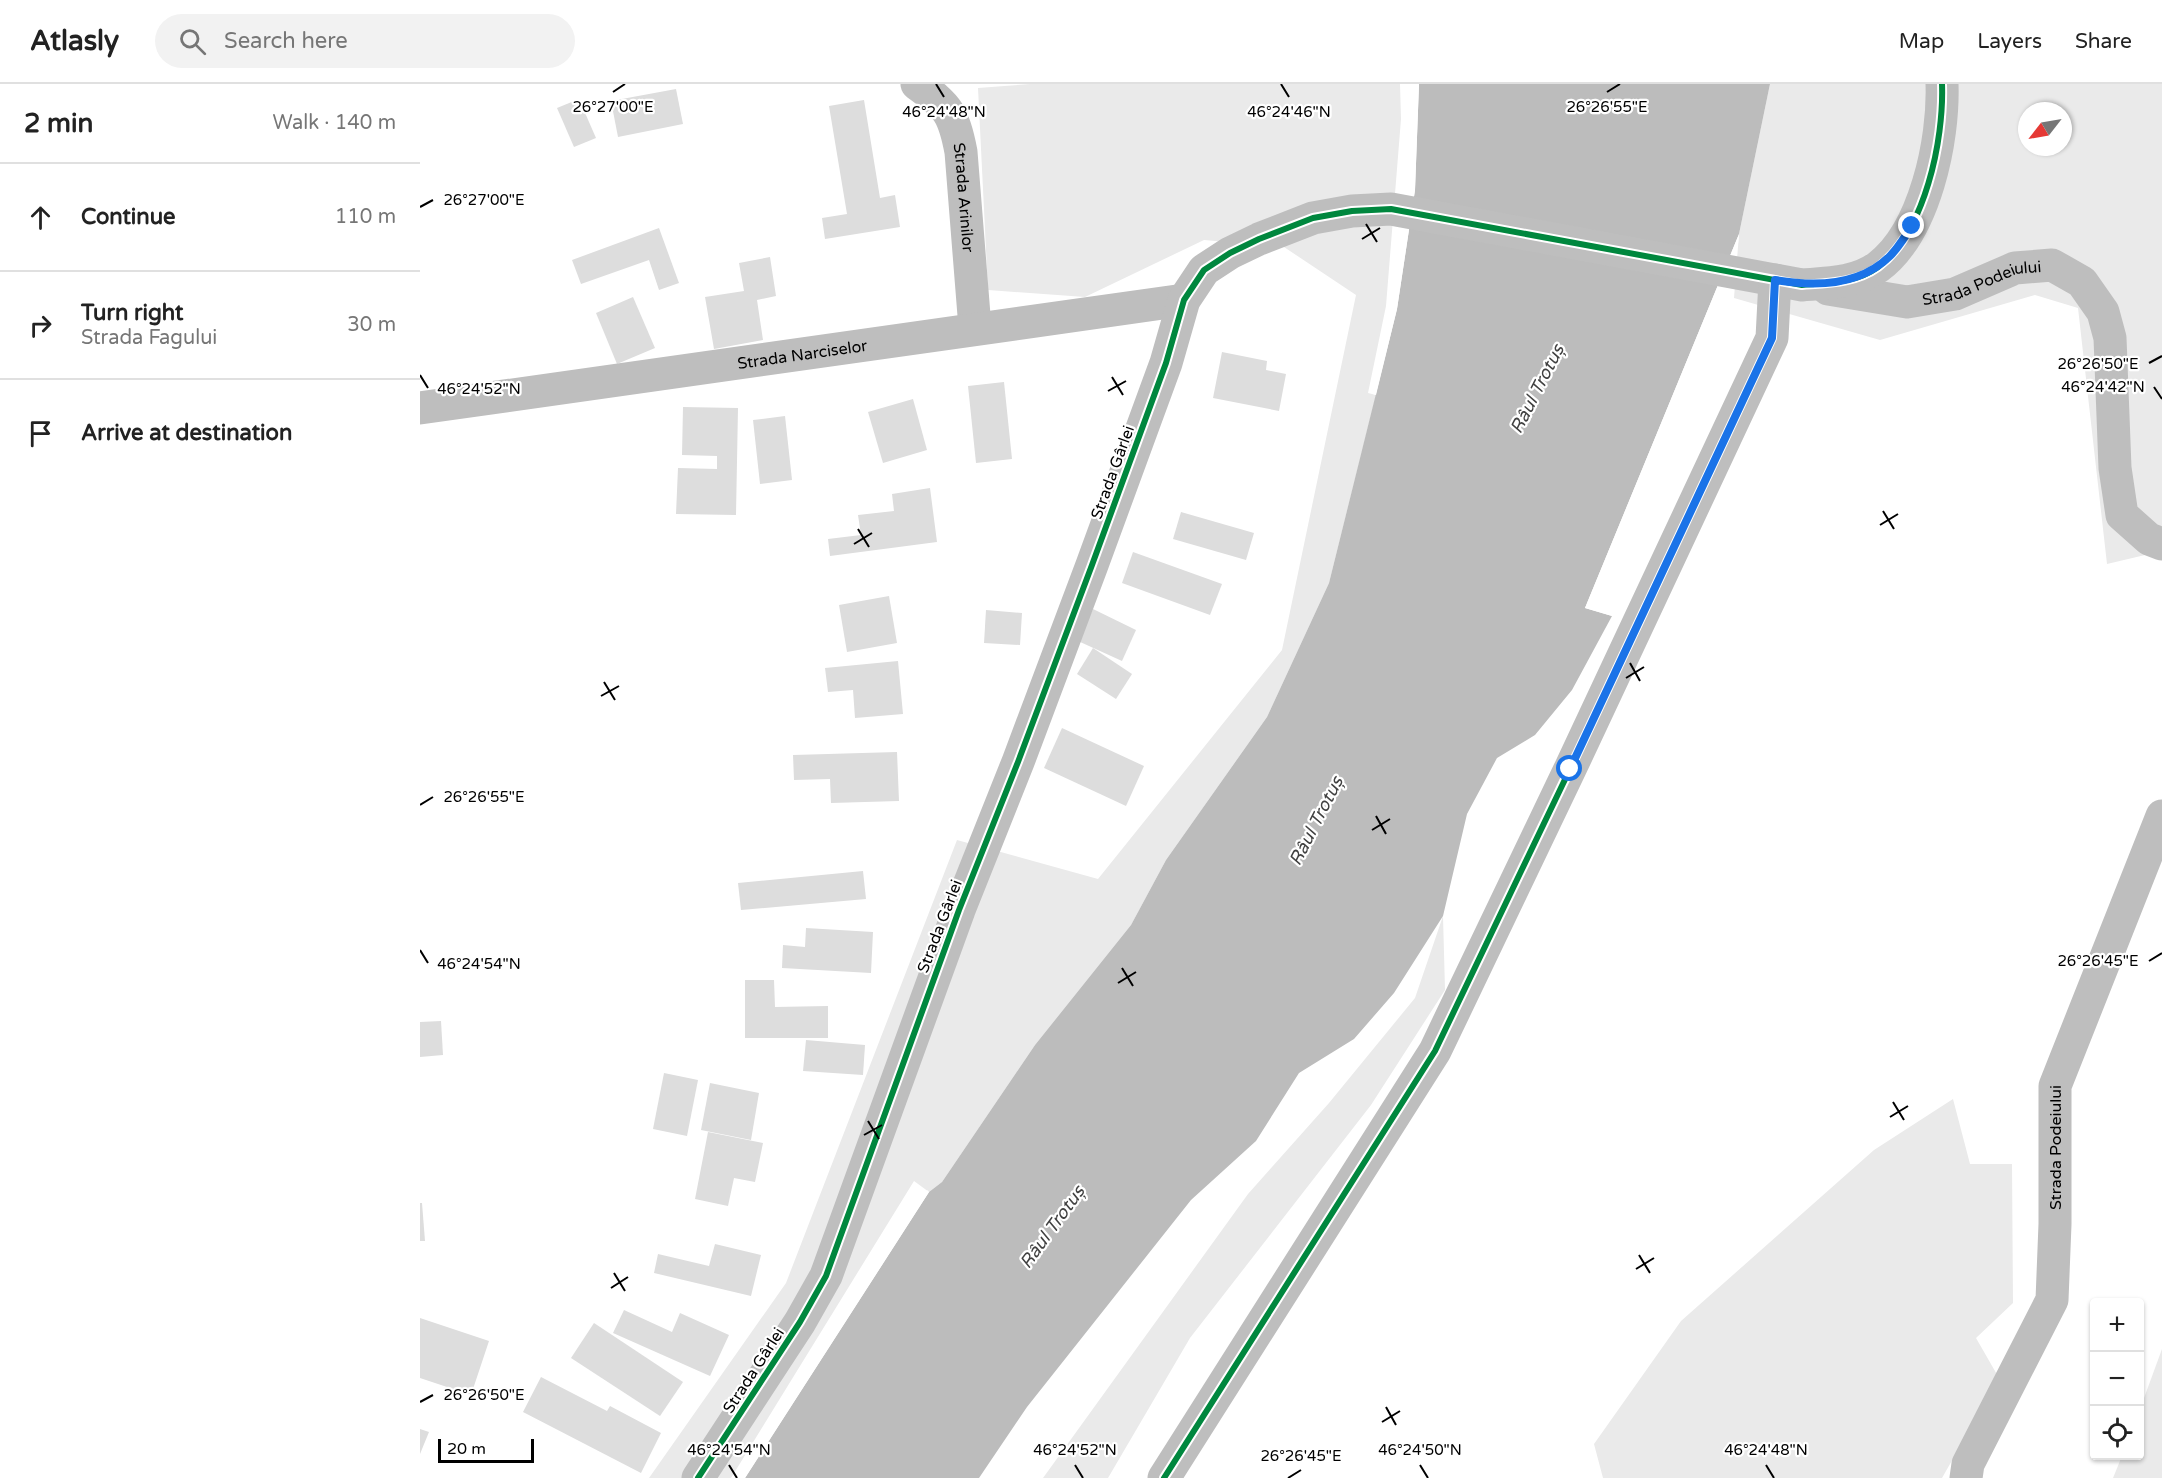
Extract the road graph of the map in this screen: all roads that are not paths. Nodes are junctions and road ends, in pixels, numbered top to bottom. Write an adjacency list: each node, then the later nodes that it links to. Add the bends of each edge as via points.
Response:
1 (917, 84): 5 (street, Strada Arinilor, via 946,108 956,125)
2 (1942, 84): 3 (street, via 1936,149 1926,194 1912,226 1892,254 1877,268 1858,277 1835,283)
3 (1789, 282): 4 (street, Strada Gârlei, via 1391,209 1313,218 1259,239 1204,270); 7 (street, Strada Podeiului, via 1907,303 1955,294 2015,268 2052,265 2082,282 2103,312 2110,338 2115,468 2122,515 2149,539); 10 (street, via 1772,338 1435,1051)
4 (1184, 300): 5 (street, Strada Narciselor); 9 (street, Strada Gârlei, via 1166,363 955,921 826,1276)
5 (975, 328): 6 (street, Strada Narciselor)
6 (420, 408)
7 (2162, 544)
8 (2162, 816): 11 (street, Strada Podeiului, via 2055,1086 2052,1300 1968,1464)
9 (698, 1478)
10 (1164, 1478)
11 (1966, 1478)

